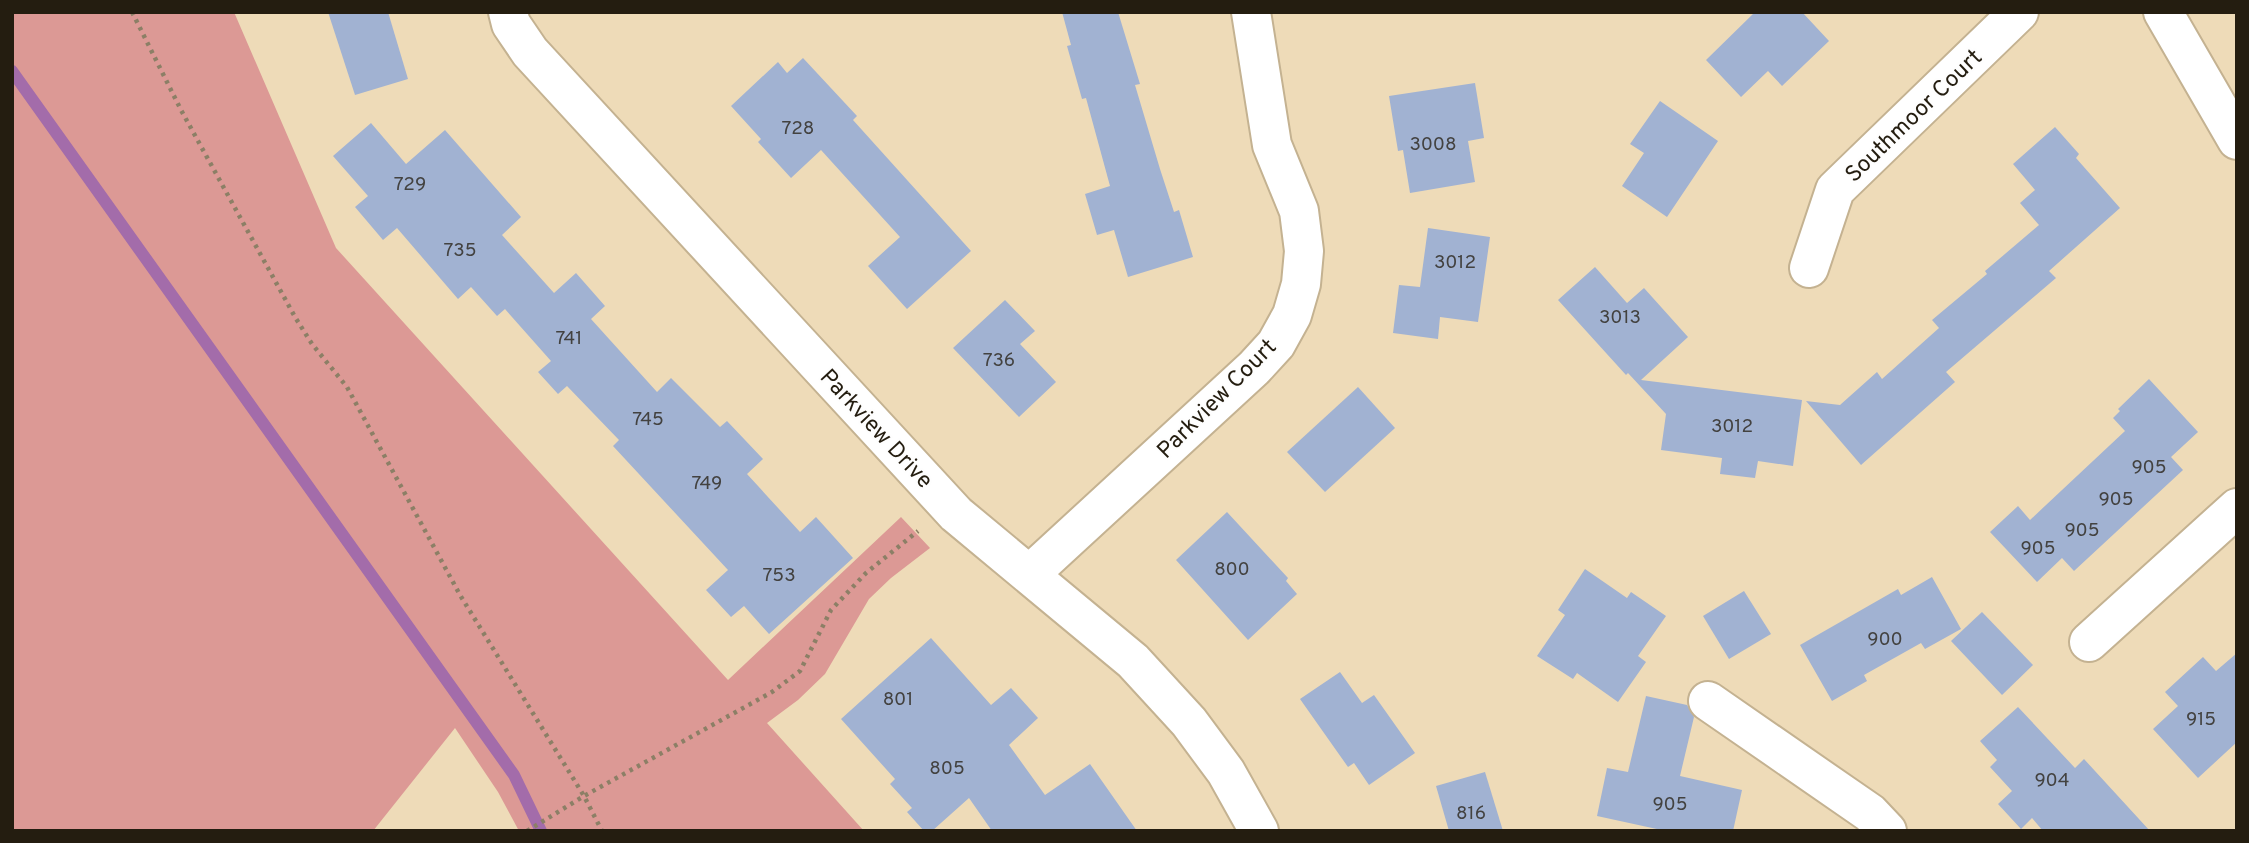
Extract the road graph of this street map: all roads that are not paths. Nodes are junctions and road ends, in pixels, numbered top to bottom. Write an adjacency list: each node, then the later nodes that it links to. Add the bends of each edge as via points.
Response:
1 (508, 12): 8 (street, Parkview Drive, via 530,52 948,505)
2 (1251, 12): 8 (street, Parkview Court, via 1272,145 1299,211 1303,238 1301,284 1292,314 1276,344 1254,368)
3 (2020, 12): 6 (street, Southmoor Court, via 1835,190)
4 (2163, 12): 5 (street)
5 (2237, 140)
6 (1809, 268)
7 (2237, 508): 9 (street)
8 (1030, 575): 12 (street, Parkview Drive, via 1133,661 1189,722 1226,772)
9 (2089, 642)
10 (1708, 701): 11 (street)
11 (1879, 822)
12 (1259, 831)

